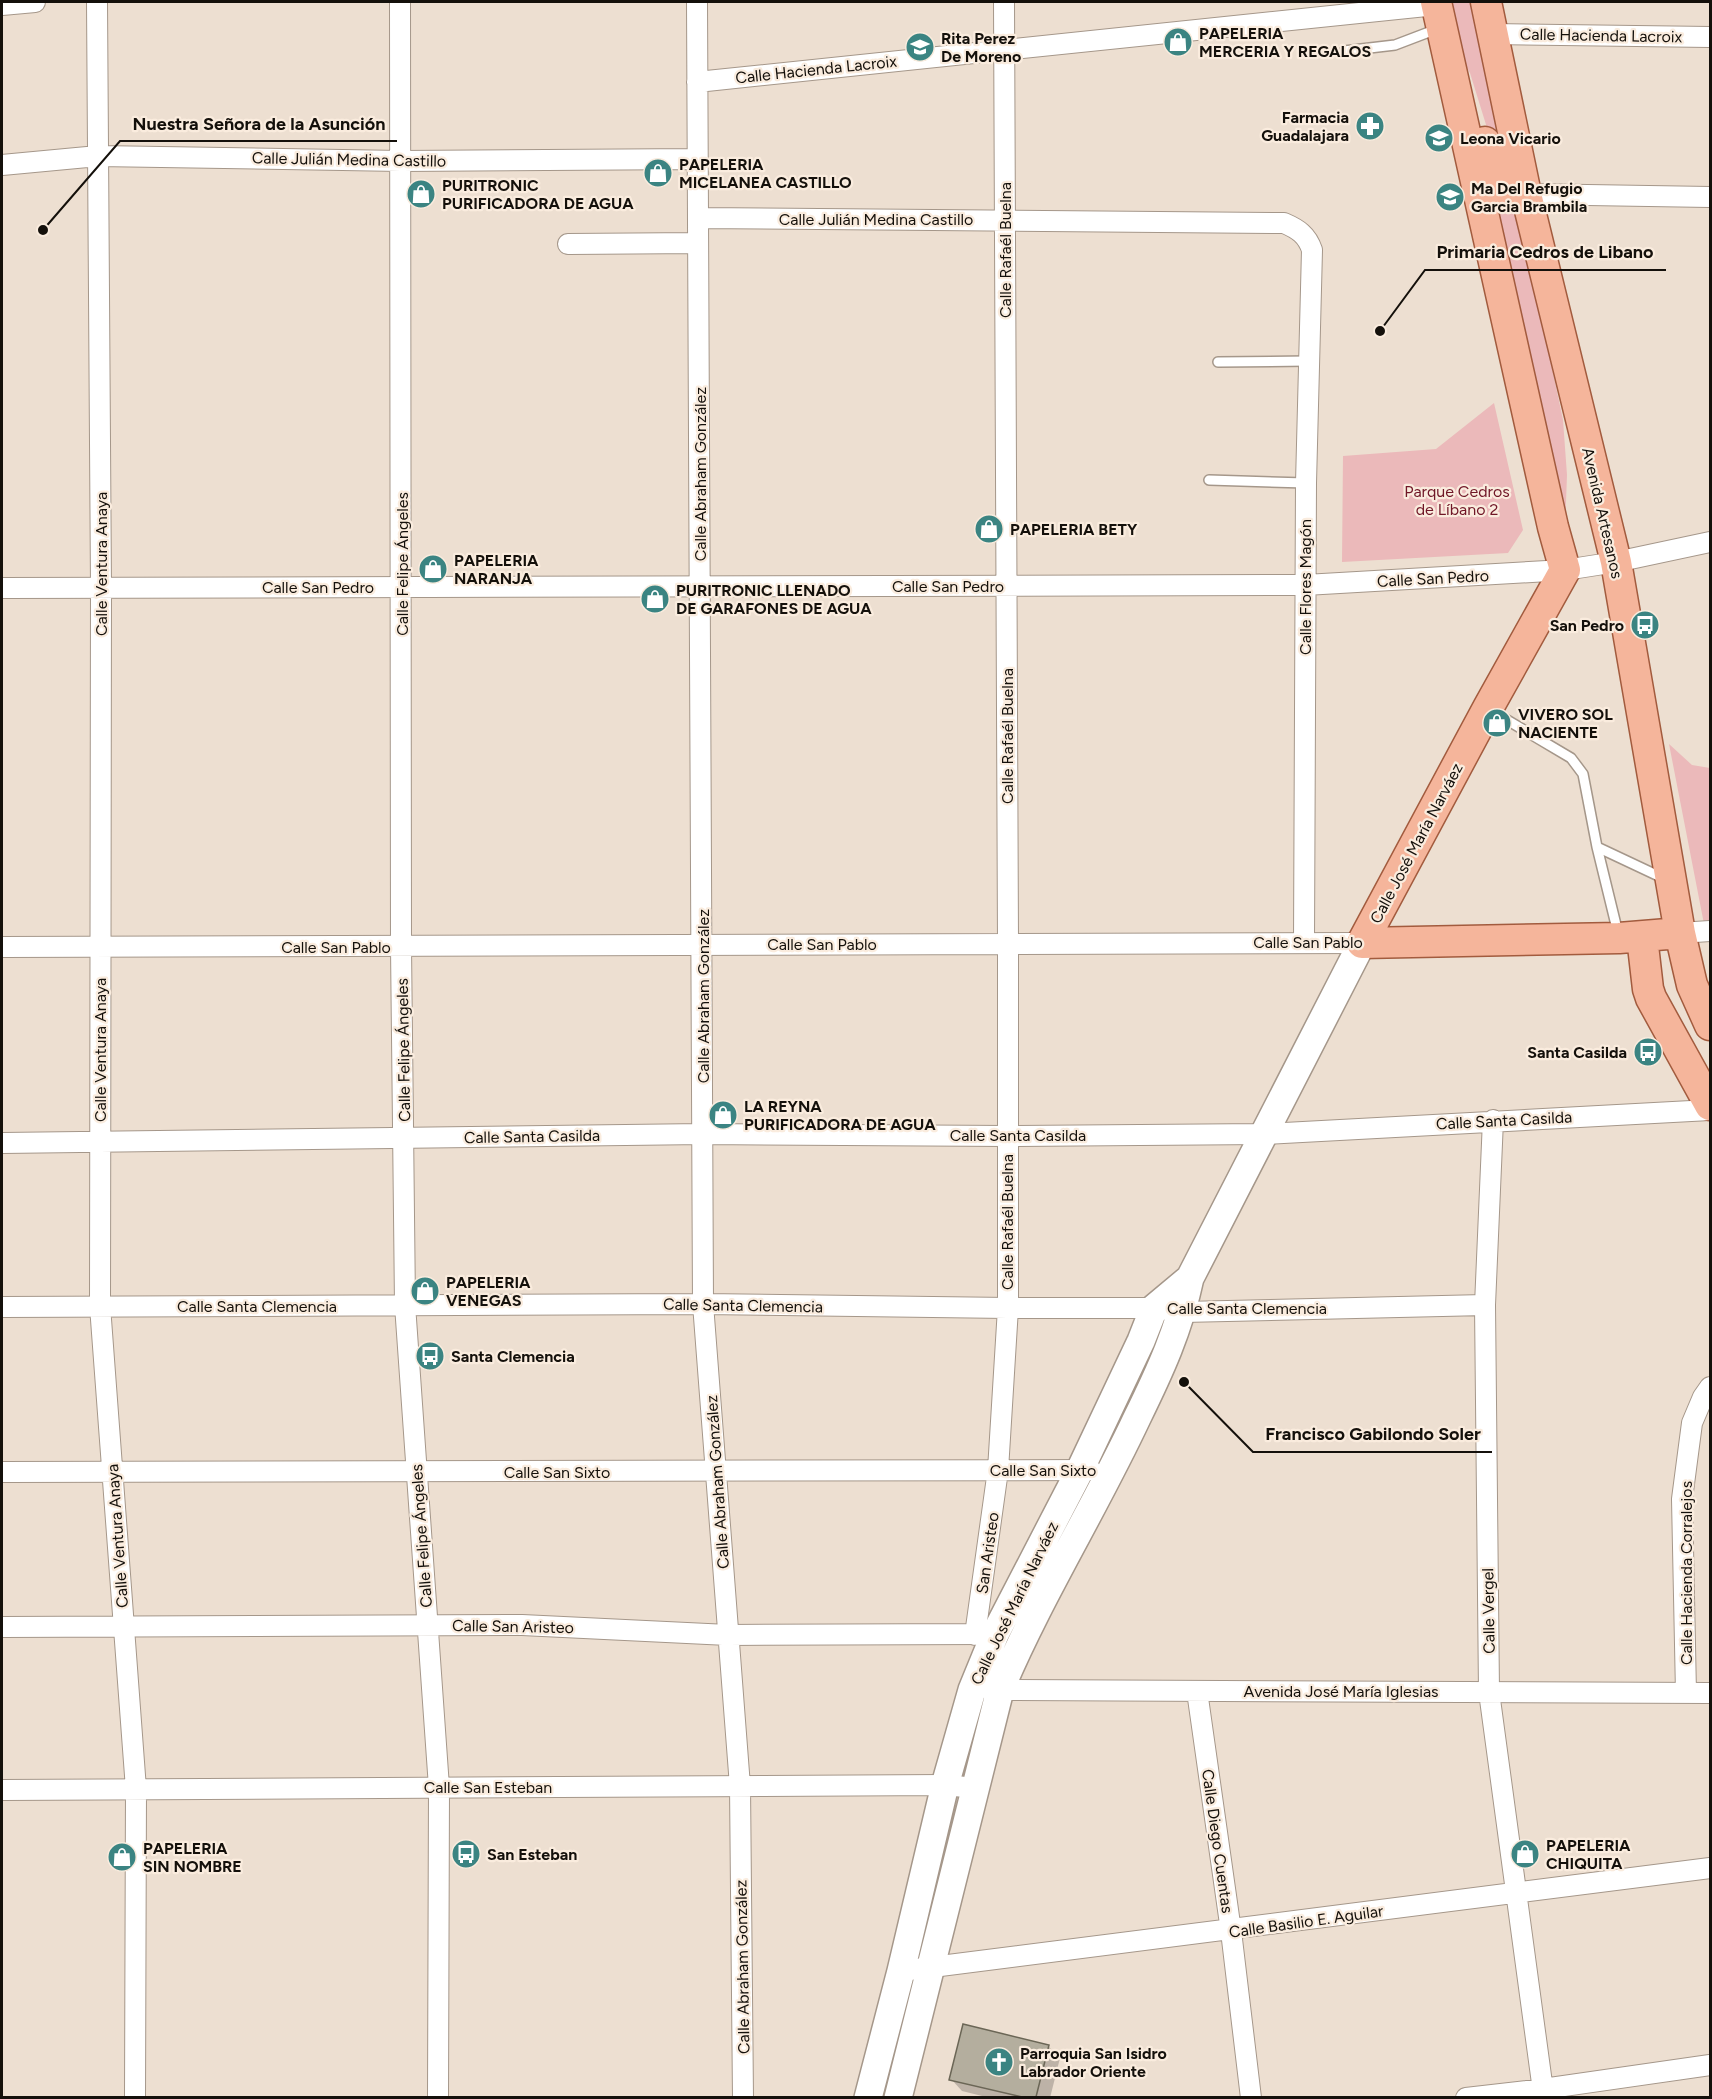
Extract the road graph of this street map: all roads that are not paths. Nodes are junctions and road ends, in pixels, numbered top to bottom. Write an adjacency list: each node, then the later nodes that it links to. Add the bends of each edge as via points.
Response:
1 (35, 2): 7 (street)
2 (98, 2): 14 (street, Calle Ventura Anaya)
3 (400, 2): 16 (street, Calle Felipe Ángeles)
4 (697, 2): 13 (street, Calle Abraham González)
5 (1004, 2): 11 (street, Calle Rafaél Buelna)
6 (1485, 2): 9 (main road, Avenida Artesanos)
7 (2, 5)
8 (1439, 17): 11 (street, Calle Hacienda Lacroix); 12 (lane, via 1395,45); 18 (main road, via 1469,75 1496,179 1502,188); 31 (main road)
9 (1492, 34): 10 (street, Calle Hacienda Lacroix); 18 (main road, Avenida Artesanos)
10 (1710, 37)
11 (1004, 50): 13 (street, Calle Hacienda Lacroix); 21 (street, Calle Rafaél Buelna)
12 (1344, 51)
13 (698, 82): 15 (street, Calle Abraham González)
14 (98, 156): 16 (street, Calle Julián Medina Castillo); 17 (street, Calle Julián Medina Castillo); 37 (street, Calle Ventura Anaya)
15 (698, 159): 16 (street, Calle Julián Medina Castillo); 20 (street, Calle Abraham González)
16 (400, 160): 34 (street, Calle Felipe Ángeles)
17 (2, 165)
18 (1526, 194): 19 (street); 30 (main road, Avenida Artesanos)
19 (1710, 197)
20 (698, 218): 21 (street, Calle Julián Medina Castillo); 23 (street, Calle Abraham González)
21 (1005, 220): 22 (street, Calle Julián Medina Castillo, via 1284,223); 33 (street, Calle Rafaél Buelna)
22 (1303, 234): 25 (street, Calle Flores Magón, via 1311,250)
23 (698, 243): 24 (street); 35 (street, Calle Abraham González)
24 (568, 244)
25 (1308, 361): 26 (lane); 28 (street, Calle Flores Magón)
26 (1218, 362)
27 (1209, 480): 28 (lane)
28 (1306, 483): 32 (street, Calle Flores Magón)
29 (1710, 542): 30 (street, Calle San Pedro)
30 (1616, 562): 31 (street, Calle San Pedro); 40 (main road, Avenida Artesanos)
31 (1565, 570): 32 (street, Calle San Pedro); 38 (main road, Calle José María Narváez)
32 (1305, 585): 33 (street, Calle San Pedro); 44 (street, Calle Flores Magón)
33 (1006, 586): 35 (street, Calle San Pedro); 46 (street, Calle Rafaél Buelna)
34 (402, 587): 35 (street, Calle San Pedro); 37 (street, Calle San Pedro); 50 (street, Calle Felipe Ángeles)
35 (700, 587): 47 (street, Calle Abraham González)
36 (2, 588): 37 (street, Calle San Pedro)
37 (101, 588): 49 (street, Calle Ventura Anaya)
38 (1488, 708): 39 (lane, via 1578,765); 45 (main road, Calle José María Narváez)
39 (1597, 847): 40 (lane); 43 (lane)
40 (1670, 882): 42 (main road, Avenida Artesanos)
41 (1710, 931): 42 (street)
42 (1680, 933): 43 (main road, Calle San Pablo); 51 (main road, Avenida Artesanos, via 1692,985)
43 (1631, 937): 45 (main road, Calle San Pablo); 52 (main road, via 1651,998)
44 (1304, 942): 45 (street, Calle San Pablo); 46 (street, Calle San Pablo)
45 (1362, 942): 56 (street, Calle José María Narváez)
46 (1008, 943): 47 (street, Calle San Pablo); 57 (street, Calle Rafaél Buelna)
47 (703, 945): 50 (street, Calle San Pablo); 55 (street, Calle Abraham González)
48 (2, 947): 49 (street, Calle San Pablo)
49 (100, 947): 50 (street, Calle San Pablo); 59 (street, Calle Ventura Anaya)
50 (401, 947): 58 (street, Calle Felipe Ángeles)
51 (1710, 1025)
52 (1710, 1105)
53 (1710, 1110): 54 (street, Calle Santa Casilda)
54 (1493, 1120): 56 (street, Calle Santa Casilda); 64 (street, Calle Vergel)
55 (703, 1134): 57 (street, Calle Santa Casilda); 58 (street, Calle Santa Casilda); 62 (street, Calle Abraham González)
56 (1264, 1134): 57 (street, Calle Santa Casilda); 61 (street, Calle José María Narváez)
57 (1007, 1136): 67 (street, Calle Rafaél Buelna)
58 (404, 1138): 59 (street, Calle Santa Casilda); 63 (street, Calle Felipe Ángeles)
59 (100, 1141): 60 (street, Calle Santa Casilda); 66 (street, Calle Ventura Anaya)
60 (2, 1143)
61 (1190, 1278): 68 (street, Calle José María Narváez); 69 (street, Calle José María Narváez)
62 (704, 1304): 63 (street, Calle Santa Clemencia); 67 (street, Calle Santa Clemencia); 77 (street, Calle Abraham González)
63 (405, 1305): 66 (street, Calle Santa Clemencia); 76 (street, Calle Felipe Ángeles)
64 (1485, 1305): 69 (street, Calle Santa Clemencia); 87 (street, Calle Vergel)
65 (2, 1306): 66 (street, Calle Santa Clemencia)
66 (100, 1306): 75 (street, Calle Ventura Anaya)
67 (1008, 1308): 68 (street, Calle Santa Clemencia); 71 (street, Calle Rafaél Buelna)
68 (1154, 1308): 69 (street, Calle Santa Clemencia); 72 (street, Calle José María Narváez)
69 (1183, 1312): 73 (street, Calle José María Narváez, via 1166,1358)
70 (1710, 1387): 88 (street, Calle Hacienda Corralejos, via 1692,1423 1682,1500)
71 (998, 1470): 72 (street, Calle San Sixto); 77 (street, Calle San Sixto); 81 (street, San Aristeo)
72 (1080, 1470): 73 (street, Calle San Sixto); 81 (street, Calle José María Narváez)
73 (1113, 1470): 83 (street, Calle José María Narváez)
74 (2, 1472): 75 (street, Calle San Sixto)
75 (112, 1472): 76 (street, Calle San Sixto); 79 (street, Calle Ventura Anaya)
76 (417, 1472): 77 (street, Calle San Sixto); 78 (street, Calle Felipe Ángeles)
77 (716, 1472): 82 (street, Calle Abraham González)
78 (428, 1625): 79 (street, Calle San Aristeo); 82 (street, Calle San Aristeo, via 522,1625); 92 (street, Calle Felipe Ángeles)
79 (124, 1626): 80 (street, Calle San Aristeo); 94 (street, Calle Ventura Anaya)
80 (2, 1627)
81 (985, 1634): 82 (street, Calle San Aristeo); 83 (street); 84 (street, Calle José María Narváez)
82 (728, 1635): 91 (street, Calle Abraham González)
83 (1015, 1655): 85 (street, Calle José María Narváez)
84 (972, 1690): 85 (street, Avenida José María Iglesias); 90 (street, Calle José María Narváez)
85 (1000, 1690): 86 (street, Avenida José María Iglesias); 93 (street, Calle José María Narváez)
86 (1197, 1691): 87 (street, Avenida José María Iglesias); 98 (street, Calle Diego Cuentas)
87 (1489, 1692): 88 (street, Avenida José María Iglesias); 97 (street, Calle Vergel)
88 (1686, 1693): 89 (street, Avenida José María Iglesias)
89 (1710, 1693)
90 (945, 1785): 91 (street, Calle San Esteban); 93 (street, Calle San Esteban); 100 (street, Calle José María Narváez)
91 (740, 1786): 92 (street, Calle San Esteban); 105 (street, Calle Abraham González)
92 (439, 1787): 94 (street, Calle San Esteban); 104 (street, Calle Felipe Ángeles)
93 (975, 1788): 99 (street, Calle José María Narváez)
94 (136, 1789): 95 (street, Calle San Esteban); 103 (street, Calle Ventura Anaya)
95 (2, 1790)
96 (1710, 1868): 97 (street, Calle Basilio E. Aguilar)
97 (1516, 1892): 98 (street, Calle Basilio E. Aguilar); 102 (street, Calle Vergel)
98 (1231, 1931): 99 (street, Calle Basilio E. Aguilar); 108 (street, Calle Diego Cuentas)
99 (930, 1969): 100 (street, Calle Basilio E. Aguilar); 107 (street, Calle José María Narváez)
100 (901, 1971): 106 (street, Calle José María Narváez)
101 (1710, 2065): 102 (street)
102 (1544, 2093): 109 (street)
103 (135, 2097)
104 (438, 2097)
105 (743, 2097)
106 (868, 2097)
107 (898, 2097)
108 (1251, 2097)
109 (1466, 2097)

